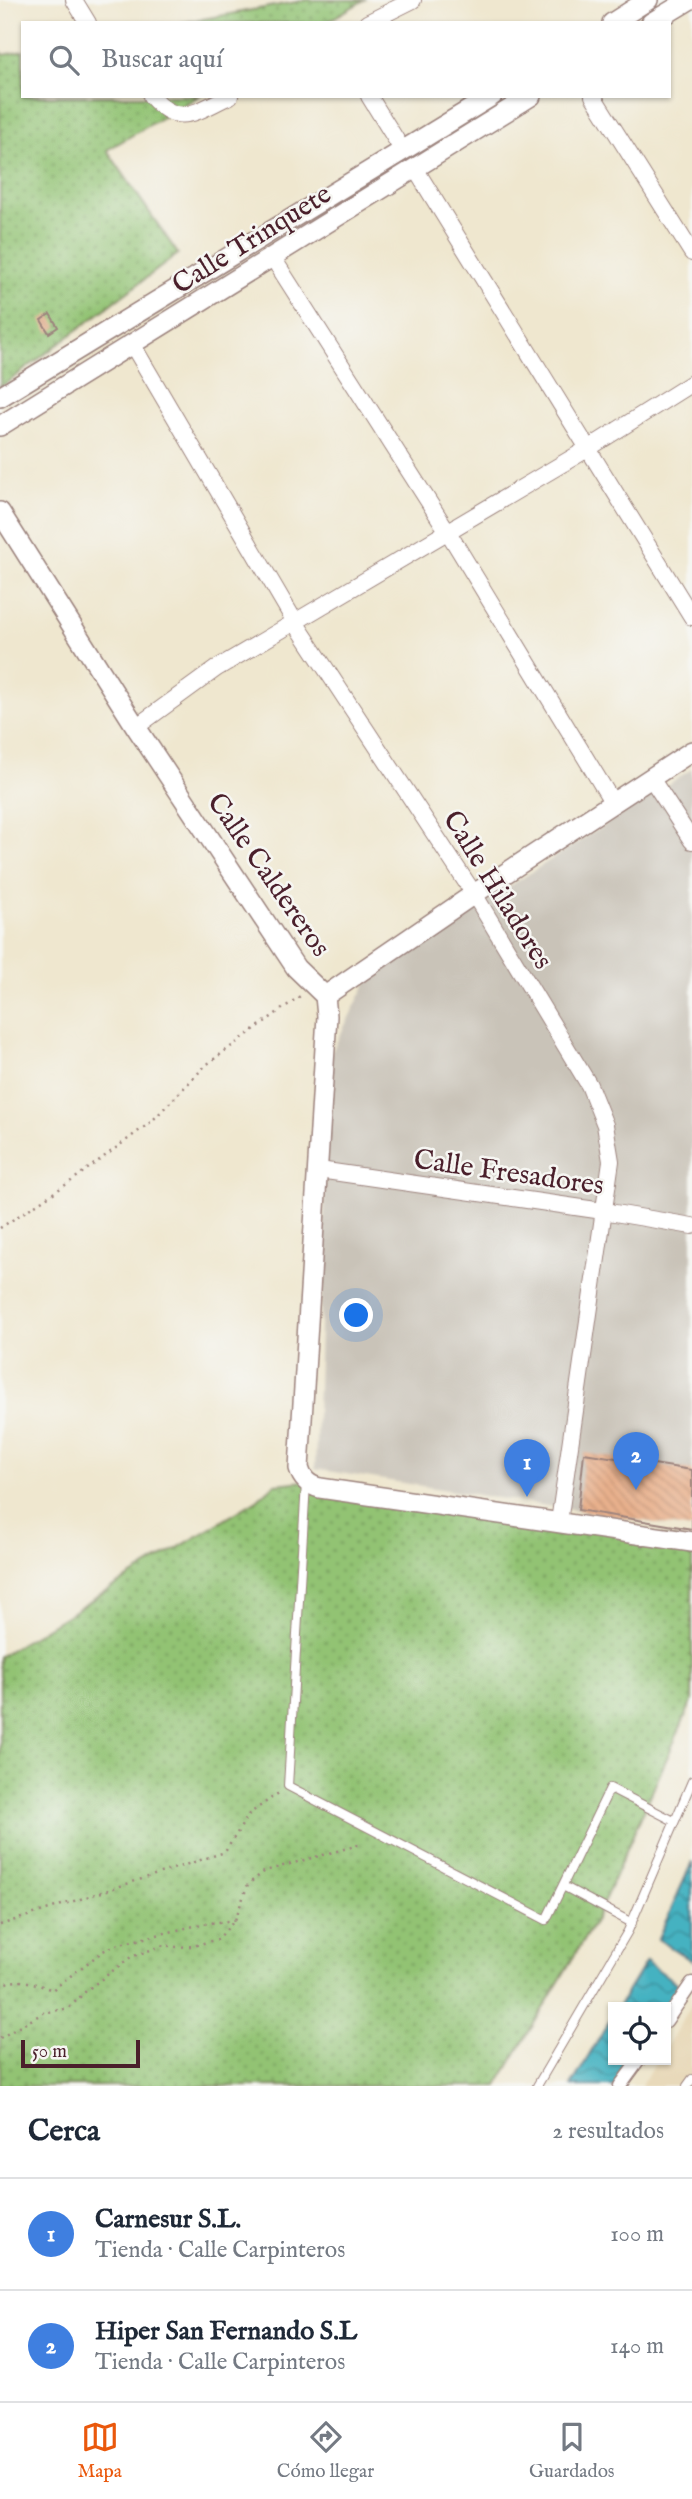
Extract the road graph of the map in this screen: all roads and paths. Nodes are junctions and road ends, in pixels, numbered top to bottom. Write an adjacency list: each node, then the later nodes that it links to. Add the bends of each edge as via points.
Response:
1 (74, 0): 5 (street)
2 (412, 0): 6 (street)
3 (648, 0): 7 (street)
4 (689, 0): 8 (street)
5 (87, 21)
6 (372, 21)
7 (615, 21)
8 (654, 21)
9 (153, 98): 10 (street, via 163,110 178,115)
10 (226, 98)
11 (370, 98): 15 (street)
12 (489, 98): 15 (street, Calle Trinquete)
13 (528, 98): 16 (street, Calle Trinquete)
14 (594, 98): 17 (street)
15 (403, 151): 21 (street, Calle Trinquete)
16 (415, 170): 18 (street, Calle Trinquete); 23 (street)
17 (692, 253)
18 (274, 258): 19 (street, Calle Trinquete); 25 (street)
19 (132, 344): 22 (street, Calle Trinquete); 27 (street, Calle Hiladores)
20 (692, 383): 23 (street)
21 (0, 397)
22 (0, 426)
23 (589, 448): 25 (street); 26 (street)
24 (0, 512): 28 (street, Calle Caldereros)
25 (448, 532): 27 (street); 31 (street)
26 (692, 617)
27 (295, 622): 28 (street, via 218,668); 33 (street, Calle Hiladores)
28 (136, 727): 34 (street, Calle Caldereros, via 297,971)
29 (692, 751): 30 (street)
30 (651, 778): 31 (street); 32 (street)
31 (613, 803): 33 (street)
32 (692, 841)
33 (474, 894): 34 (street); 36 (street, Calle Hiladores, via 589,1085 605,1125 611,1161)
34 (324, 996): 35 (street, Calle Caldereros, via 327,1016); 38 (path, via 299,996 206,1065 151,1122)
35 (319, 1170): 36 (street, Calle Fresadores); 39 (street, Calle Caldereros, via 299,1468)
36 (603, 1211): 37 (street, Calle Fresadores); 40 (street, Calle Hiladores)
37 (692, 1226)
38 (0, 1228)
39 (306, 1482): 40 (street, via 320,1488); 43 (lane)
40 (559, 1522): 41 (street)
41 (692, 1542)
42 (692, 1781): 44 (lane)
43 (288, 1786): 46 (lane, via 545,1920); 49 (path, via 249,1814 225,1853)
44 (674, 1821): 46 (lane, via 610,1788); 48 (lane)
45 (362, 1844): 47 (path, via 265,1871 248,1884)
46 (564, 1886): 48 (lane)
47 (235, 1920): 51 (path, via 117,1945 52,1990 22,1981); 53 (path, via 218,1939 193,1946 164,1945 131,1957 69,2008 43,2013)
48 (632, 1923): 56 (lane)
49 (0, 1925)
50 (692, 1983): 52 (street)
51 (0, 1986)
52 (671, 2014)
53 (0, 2038)
54 (635, 2065): 57 (street)
55 (692, 2079): 58 (lane)
56 (537, 2086)
57 (620, 2086)
58 (687, 2086)

